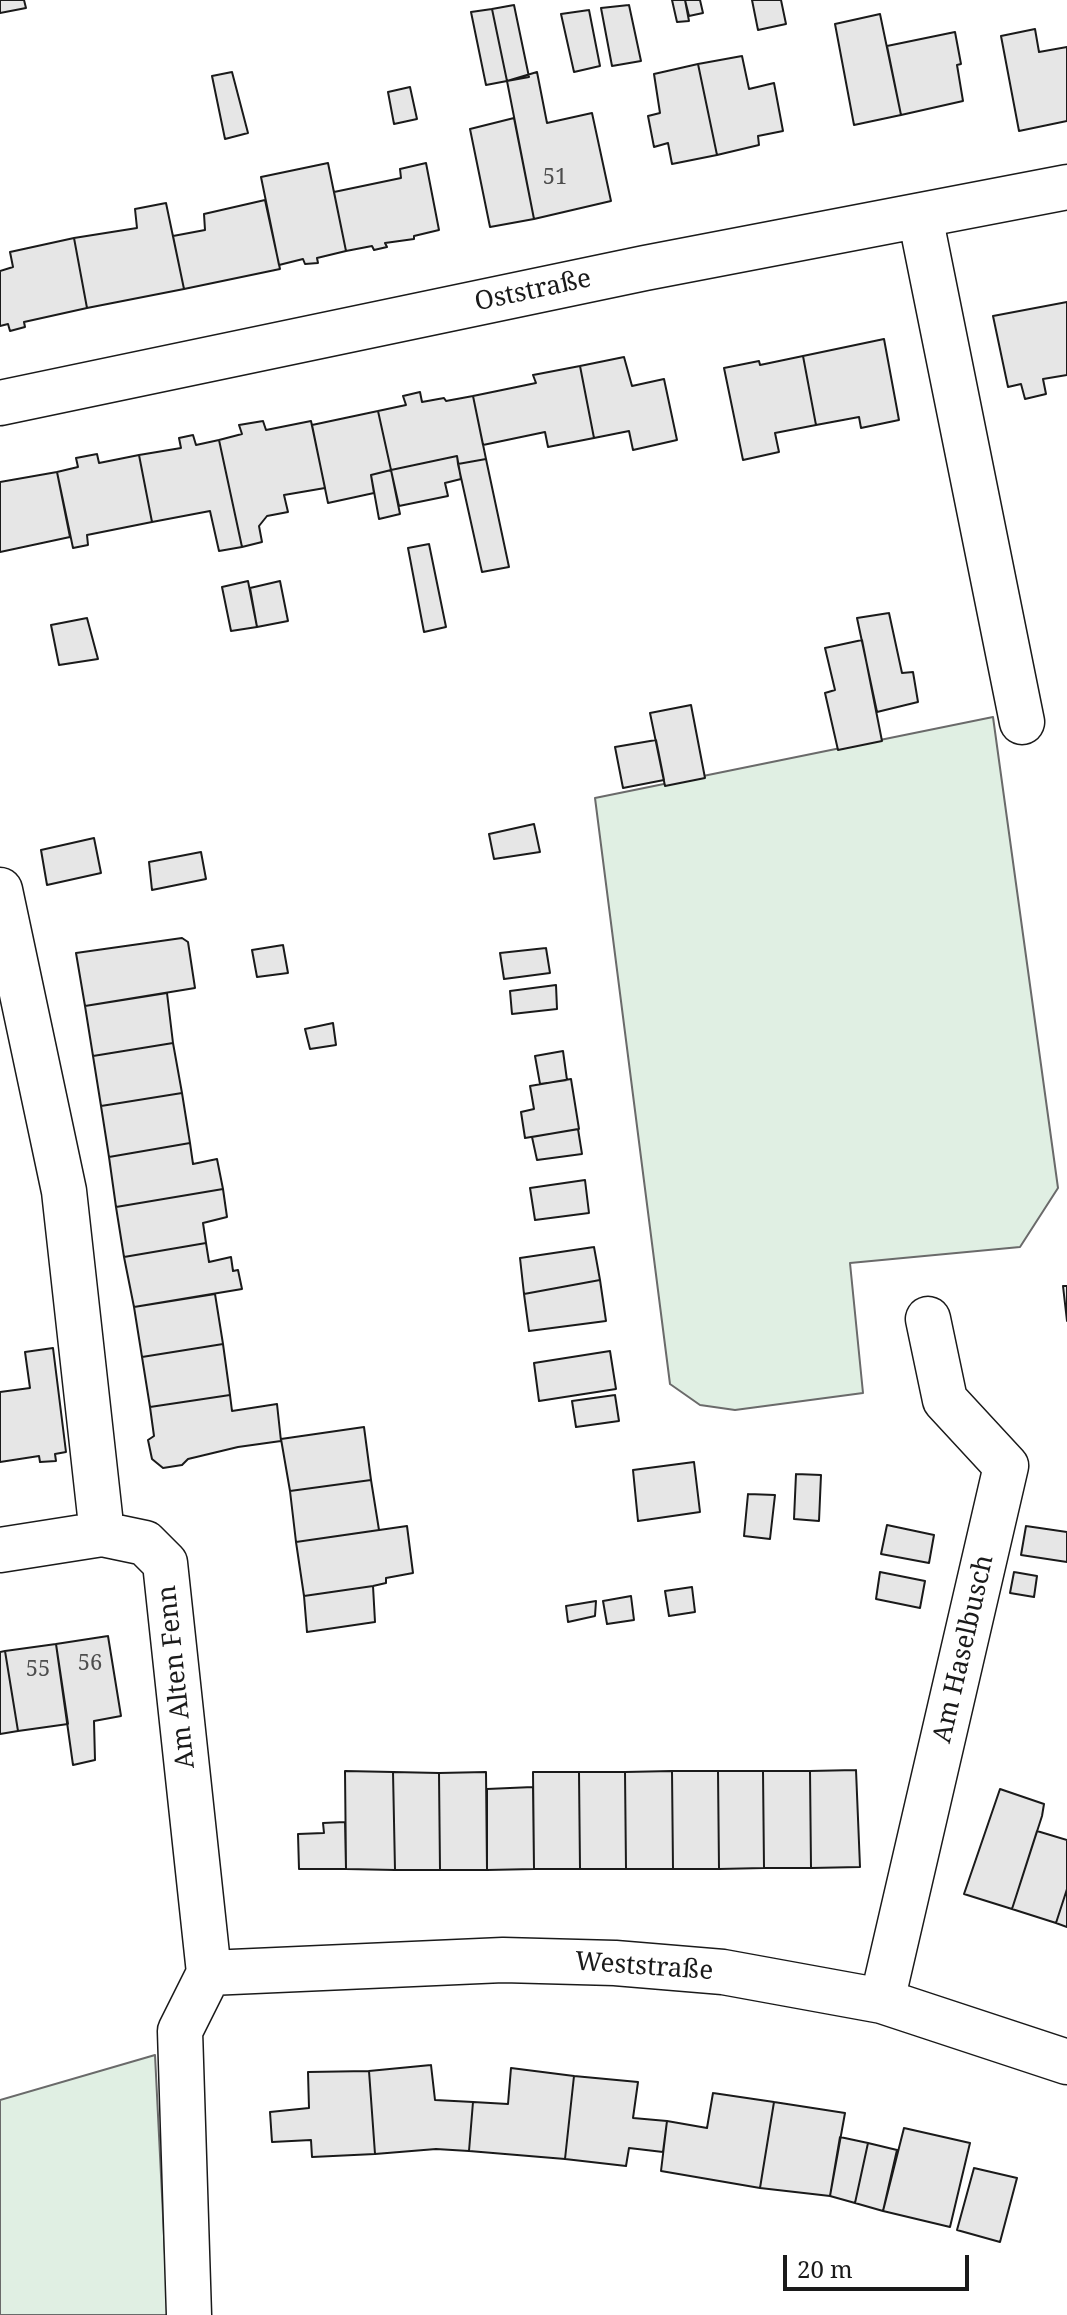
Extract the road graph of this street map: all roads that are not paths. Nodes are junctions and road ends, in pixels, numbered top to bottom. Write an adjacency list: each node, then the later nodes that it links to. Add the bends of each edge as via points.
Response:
1 (1067, 187): 2 (street, Oststraße)
2 (920, 216): 3 (street, Oststraße); 4 (street)
3 (0, 403)
4 (1022, 722)
5 (0, 890): 7 (street, via 64,1191)
6 (928, 1319): 10 (street, Am Haselbusch, via 945,1400 1006,1466)
7 (102, 1534): 8 (street); 9 (street, Am Alten Fenn, via 145,1543 165,1563)
8 (0, 1550)
9 (209, 1973): 10 (street, Weststraße, via 503,1960 615,1963 723,1972); 12 (street, via 180,2031)
10 (882, 2001): 11 (street, Weststraße)
11 (1067, 2062)
12 (189, 2315)

